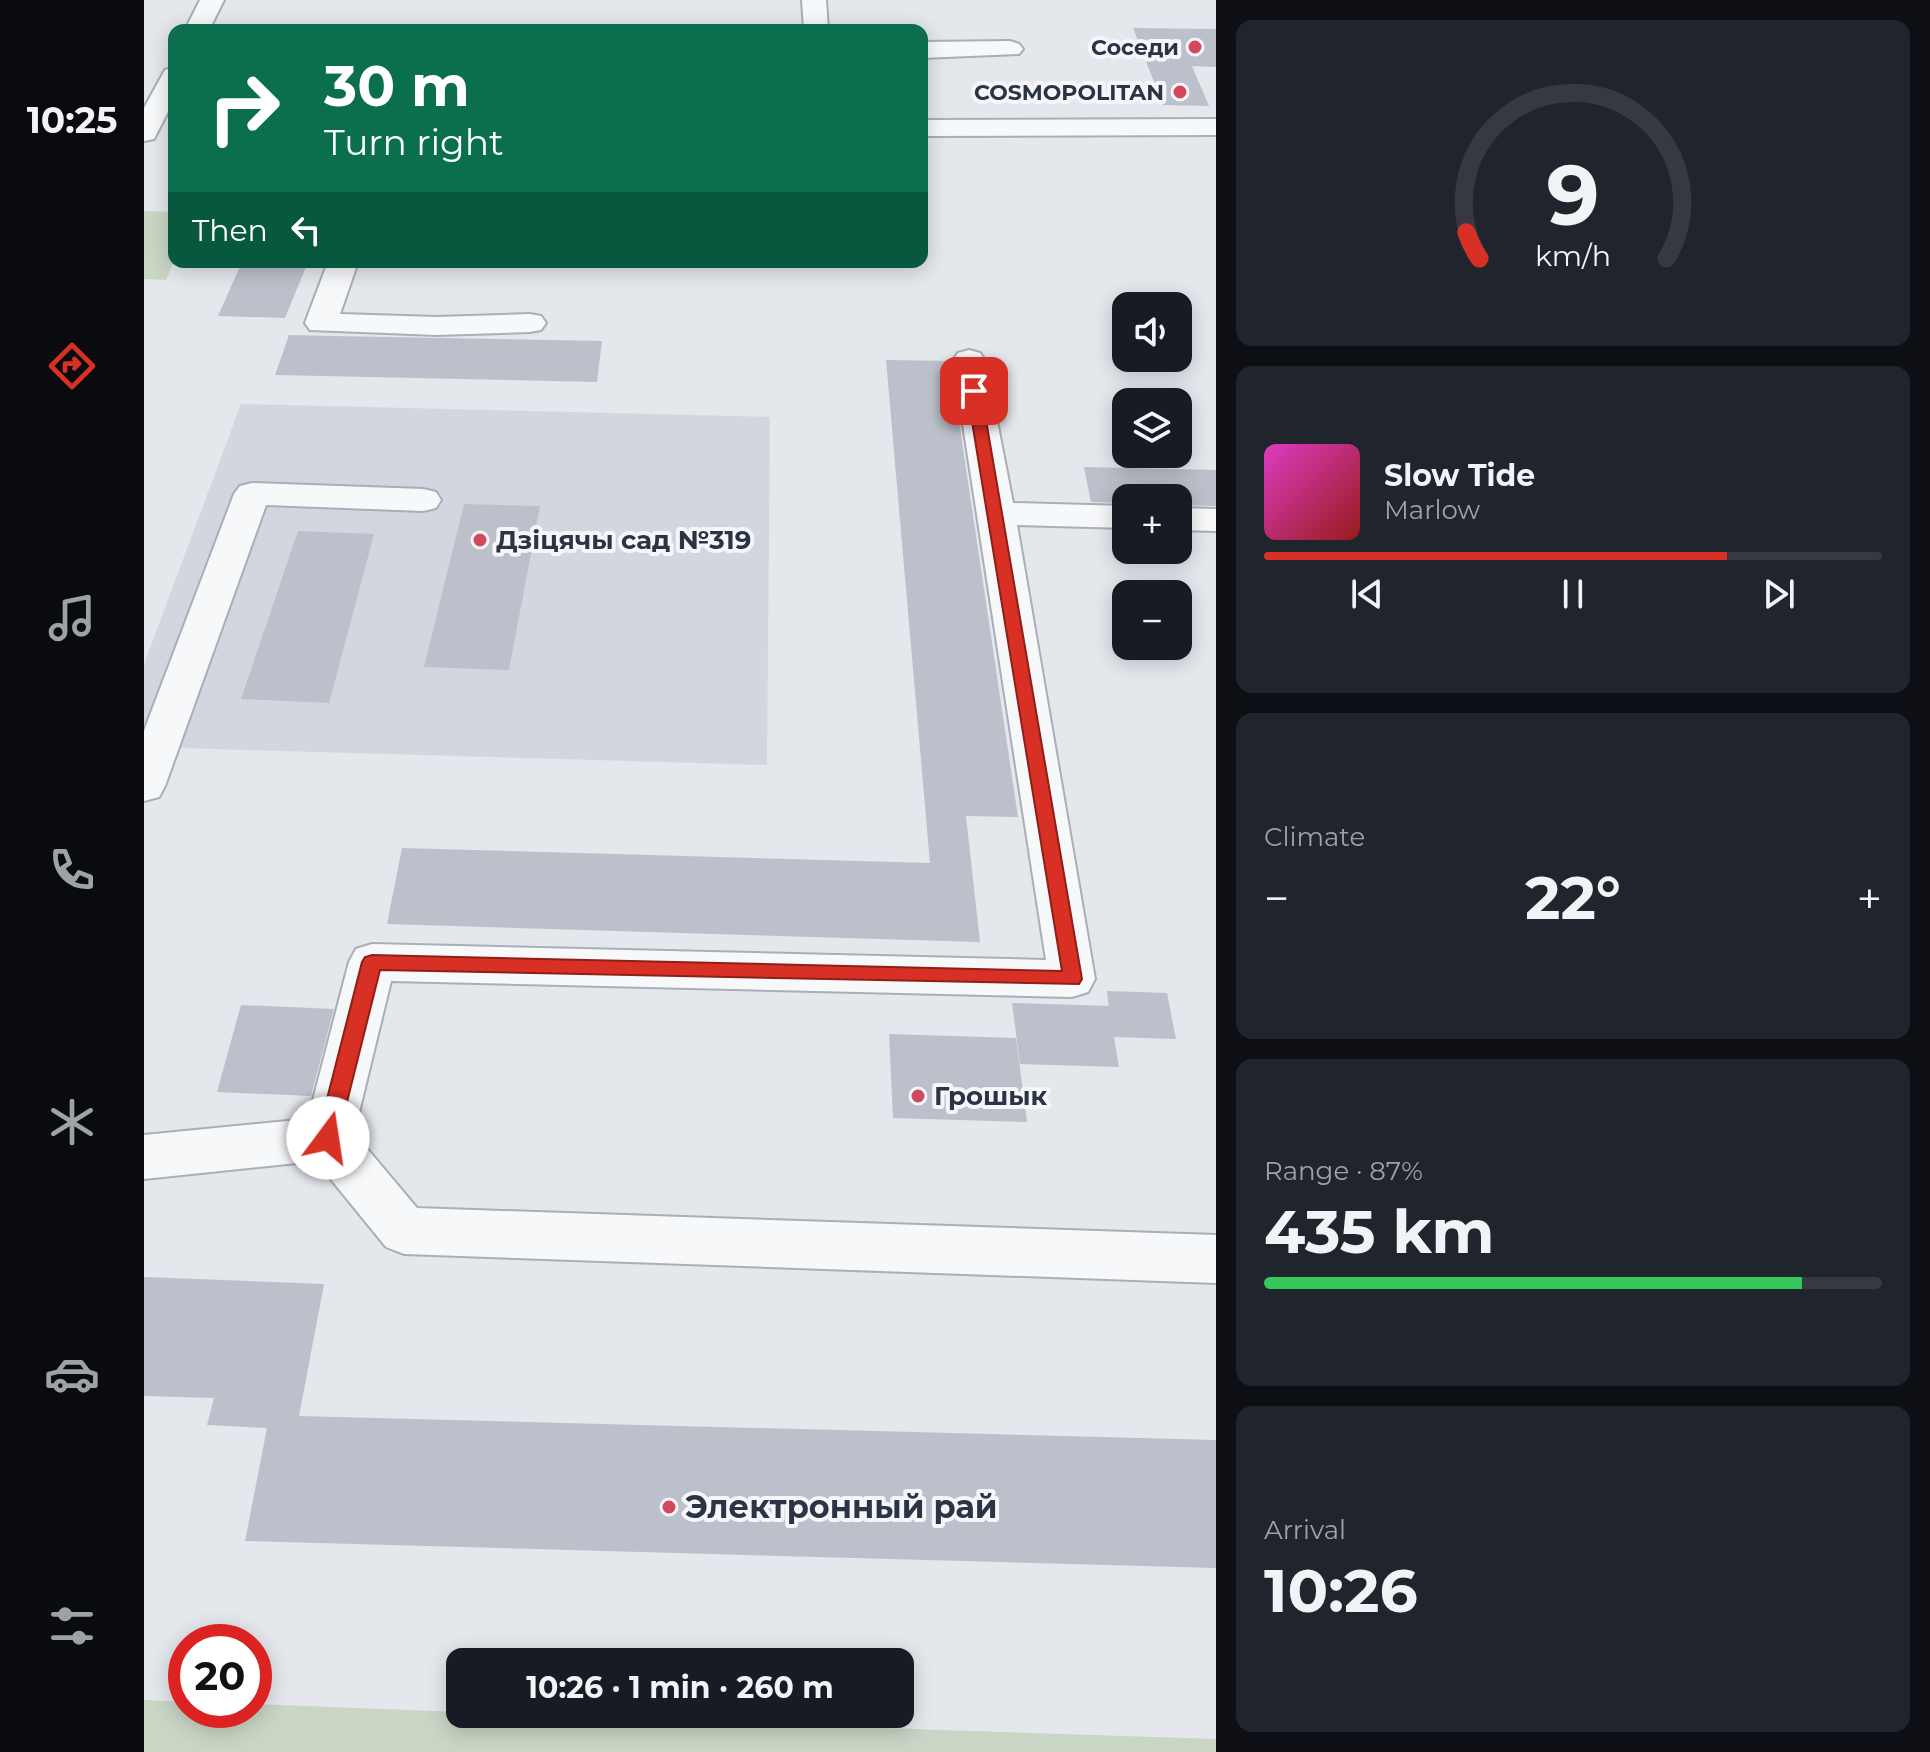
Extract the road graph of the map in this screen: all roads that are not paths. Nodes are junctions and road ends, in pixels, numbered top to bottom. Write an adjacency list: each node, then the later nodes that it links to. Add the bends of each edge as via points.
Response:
1 (212, 0): 3 (lane)
2 (814, 0): 4 (lane)
3 (200, 24)
4 (816, 24)
5 (1010, 49): 6 (lane)
6 (928, 50)
7 (161, 87): 10 (lane)
8 (1216, 127): 9 (lane)
9 (928, 128)
10 (144, 133)
11 (341, 268): 12 (lane, via 321,323)
12 (530, 323)
13 (969, 360): 15 (lane)
14 (423, 500): 19 (lane, via 252,494)
15 (997, 514): 16 (lane); 20 (lane, via 1072,979 372,962)
16 (1112, 517)
17 (1192, 519): 18 (lane)
18 (1216, 520)
19 (144, 786)
20 (328, 1138): 21 (lane); 22 (lane, via 404,1231)
21 (144, 1157)
22 (1216, 1259)

